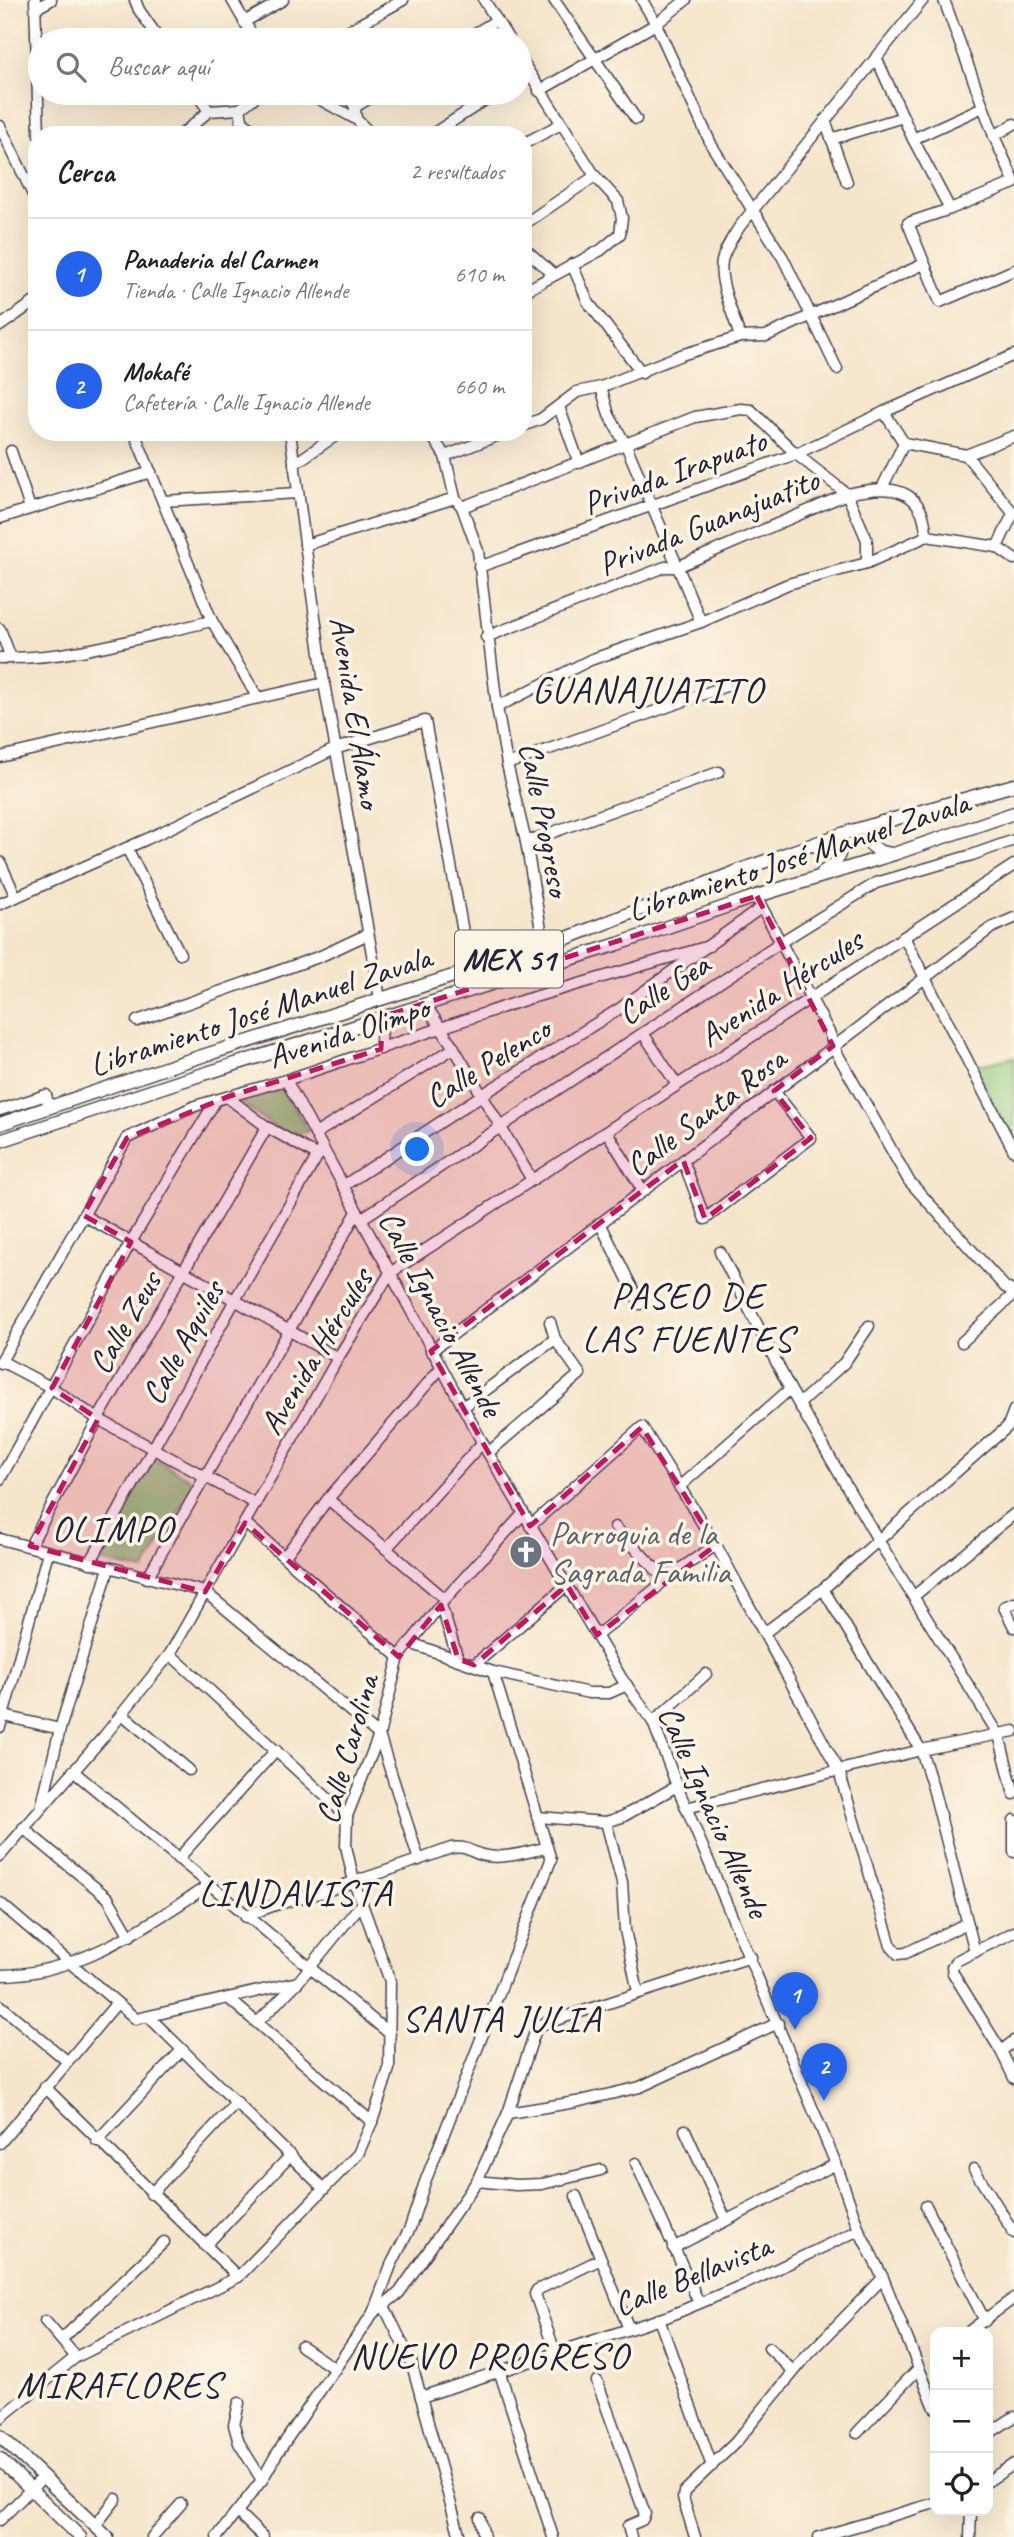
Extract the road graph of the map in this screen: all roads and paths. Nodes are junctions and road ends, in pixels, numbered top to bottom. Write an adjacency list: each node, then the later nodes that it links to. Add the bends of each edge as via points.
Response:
1 (51, 0): 12 (street)
2 (135, 0): 17 (street)
3 (232, 0): 14 (street)
4 (282, 0): 14 (street)
5 (403, 0): 19 (street)
6 (484, 0): 13 (street)
7 (554, 0): 23 (street)
8 (642, 0): 15 (street)
9 (686, 0): 15 (street)
10 (923, 0): 22 (street)
11 (944, 0): 33 (street)
12 (35, 4): 16 (street)
13 (497, 20): 20 (street); 21 (street)
14 (244, 22): 18 (street)
15 (656, 24): 23 (street); 57 (street, via 712,146)
16 (36, 28)
17 (152, 28)
18 (248, 28)
19 (353, 28)
20 (484, 28)
21 (502, 28)
22 (876, 57): 36 (street); 39 (street)
23 (594, 58): 25 (street); 38 (street)
24 (532, 84): 25 (street)
25 (539, 91): 40 (street)
26 (38, 105): 42 (street)
27 (205, 105): 34 (street)
28 (250, 105): 35 (street)
29 (330, 105): 37 (street)
30 (358, 105): 32 (street)
31 (477, 105): 47 (street)
32 (355, 107): 37 (street)
33 (983, 107): 49 (street); 52 (street)
34 (209, 111): 35 (street); 43 (street)
35 (241, 115): 44 (street); 45 (street)
36 (904, 117): 51 (street); 52 (street)
37 (356, 119): 46 (street)
38 (636, 119)
39 (825, 120): 51 (street); 57 (street)
40 (561, 124): 50 (street); 53 (street)
41 (1014, 124): 49 (street)
42 (39, 126)
43 (192, 126)
44 (243, 126)
45 (251, 126)
46 (363, 126)
47 (445, 126)
48 (1, 130): 56 (street)
49 (994, 136): 55 (street)
50 (532, 139)
51 (831, 139): 54 (street)
52 (914, 139): 58 (street)
53 (595, 176): 59 (street); 61 (street, via 618,201 620,234)
54 (847, 182)
55 (1014, 182): 58 (street)
56 (28, 185)
57 (753, 209): 67 (street); 69 (street, via 722,262 721,276)
58 (950, 209): 62 (street, via 908,223)
59 (532, 219)
60 (532, 255): 64 (street)
61 (572, 264): 64 (street); 72 (street, via 588,302)
62 (924, 264): 63 (street, via 940,302); 67 (street)
63 (1014, 270)
64 (554, 275): 65 (street)
65 (532, 287)
66 (28, 306): 68 (street)
67 (811, 315): 69 (street, via 766,336); 71 (street)
68 (0, 326)
69 (740, 337): 72 (street)
70 (1014, 355): 75 (street)
71 (837, 369)
72 (642, 373): 73 (street)
73 (601, 387): 74 (street, via 577,392); 84 (street, via 609,415)
74 (559, 407): 76 (street); 89 (street)
75 (884, 412): 83 (street); 86 (street)
76 (532, 422)
77 (1014, 436): 87 (street)
78 (138, 441): 91 (street)
79 (291, 441): 90 (street, Avenida El Álamo)
80 (328, 441): 90 (street)
81 (435, 441): 88 (street)
82 (484, 441): 88 (street)
83 (904, 443): 87 (street); 92 (street)
84 (626, 445): 86 (street, via 695,417 741,409 751,410); 89 (street); 98 (street)
85 (11, 451): 97 (street)
86 (796, 454): 94 (street, Privada Irapuato); 98 (street, Privada Irapuato)
87 (966, 455): 99 (street)
88 (445, 456): 96 (street, Calle Progreso)
89 (579, 463): 96 (street)
90 (294, 464): 93 (street, Avenida El Álamo)
91 (151, 472): 95 (street); 97 (street)
92 (881, 488): 94 (street, Privada Guanajuatito); 101 (street, via 898,492 920,508)
93 (298, 493): 95 (street); 102 (street, Avenida El Álamo)
94 (847, 494): 105 (street, Privada Irapuato, via 867,540); 107 (street, Privada Guanajuatito)
95 (163, 501): 108 (street)
96 (458, 502): 102 (street); 106 (street, Calle Progreso, via 478,551)
97 (30, 508): 100 (street)
98 (652, 508): 106 (street, Privada Irapuato); 107 (street)
99 (1014, 514): 103 (street)
100 (0, 519)
101 (927, 536): 103 (street); 105 (street)
102 (305, 545): 113 (street, Avenida El Álamo)
103 (997, 547): 104 (street)
104 (1014, 559)
105 (867, 563): 109 (street, via 788,584)
106 (479, 567): 111 (street, Calle Progreso)
107 (677, 567): 109 (street); 111 (street, Privada Guanajuatito, via 665,567)
108 (212, 621): 112 (street, via 67,653); 115 (street)
109 (701, 622): 116 (street, via 590,660)
110 (0, 629): 112 (street)
111 (486, 637): 116 (street, Calle Progreso)
112 (6, 658)
113 (324, 683): 115 (street); 117 (street, Avenida El Álamo)
114 (726, 686): 119 (street)
115 (258, 698): 118 (street)
116 (497, 707): 119 (street, Calle Progreso)
117 (335, 749): 126 (street); 136 (street, Avenida El Álamo); 142 (street, via 425,721)
118 (0, 757)
119 (506, 764): 125 (street, Calle Progreso)
120 (719, 772): 125 (street)
121 (1014, 785): 123 (main road, Libramiento José Manuel Zavala / MEX 51)
122 (1014, 813): 128 (main road, Libramiento José Manuel Zavala / MEX 51)
123 (885, 819): 127 (main road, Libramiento José Manuel Zavala / MEX 51); 128 (main road, via 869,843 880,852)
124 (1014, 840): 138 (street, Calle Gea, via 876,883)
125 (526, 842): 140 (street, Calle Progreso)
126 (127, 848): 132 (street); 141 (street)
127 (805, 848): 131 (main road, via 826,845 837,850 835,864); 140 (main road, Libramiento José Manuel Zavala / MEX 51)
128 (894, 854): 131 (main road, Libramiento José Manuel Zavala / MEX 51)
129 (0, 862): 132 (street)
130 (1014, 865): 137 (street, Avenida Hércules)
131 (817, 876): 133 (main road, Libramiento José Manuel Zavala / MEX 51)
132 (16, 897): 134 (street)
133 (759, 902): 138 (street); 139 (street, Calle Pelenco); 146 (main road, Libramiento José Manuel Zavala / MEX 51)
134 (0, 904)
135 (1014, 918): 143 (street, Calle Santa Rosa, via 991,928)
136 (368, 934): 145 (street, Avenida El Álamo); 148 (street, via 321,956)
137 (904, 937): 143 (street); 144 (street, Avenida Hércules)
138 (781, 942): 144 (street); 150 (street, Calle Gea)
139 (709, 946): 149 (street, Avenida Olimpo); 157 (street, Calle Pelenco)
140 (544, 947): 142 (main road, Libramiento José Manuel Zavala / MEX 51)
141 (180, 954)
142 (470, 971): 145 (main road, Libramiento José Manuel Zavala / MEX 51)
143 (925, 978): 151 (street, Calle Santa Rosa); 167 (street)
144 (811, 998): 151 (street); 155 (street, Avenida Hércules)
145 (380, 999): 159 (main road, Libramiento José Manuel Zavala / MEX 51)
146 (425, 1004): 147 (main road, Libramiento José Manuel Zavala / MEX 51); 149 (street)
147 (382, 1017): 153 (street); 166 (main road, Libramiento José Manuel Zavala / MEX 51)
148 (137, 1021)
149 (442, 1028): 152 (street); 153 (street, Avenida Olimpo)
150 (643, 1033): 155 (street); 163 (street, Calle Gea)
151 (834, 1046): 156 (street, Calle Santa Rosa); 180 (street, via 909,1181)
152 (454, 1048): 157 (street); 165 (street)
153 (381, 1049): 154 (street, Avenida Olimpo)
154 (286, 1080): 158 (street, Avenida Olimpo); 165 (street, Calle Ignacio Allende)
155 (677, 1085): 164 (street, Avenida Hércules)
156 (774, 1091): 169 (street, Calle Santa Rosa); 169 (street, via 811,1138 705,1219)
157 (482, 1095): 163 (street); 171 (street, Calle Pelenco)
158 (221, 1099): 162 (street); 173 (street, Avenida Olimpo, via 127,1138); 176 (street)
159 (48, 1102): 160 (street); 161 (main road, Libramiento José Manuel Zavala / MEX 51)
160 (0, 1110)
161 (0, 1124)
162 (267, 1127): 168 (street); 178 (street, Calle Zeus)
163 (500, 1128): 170 (street); 174 (street, Calle Gea)
164 (607, 1132): 170 (street, Avenida Hércules); 172 (street)
165 (315, 1134): 168 (street, Calle Ignacio Allende)
166 (0, 1141)
167 (1014, 1151)
168 (320, 1152): 171 (street, Calle Ignacio Allende); 181 (street, Calle Aquiles)
169 (683, 1160): 172 (street, Calle Santa Rosa)
170 (532, 1180): 179 (street, Avenida Hércules)
171 (343, 1186): 174 (street, Calle Ignacio Allende)
172 (643, 1191): 175 (street, Calle Santa Rosa)
173 (83, 1215): 176 (street); 190 (street)
174 (359, 1215): 179 (street, Calle Ignacio Allende); 185 (street)
175 (600, 1223): 182 (street); 188 (street, Calle Santa Rosa)
176 (131, 1242): 178 (street); 192 (street)
177 (720, 1252): 193 (street)
178 (184, 1272): 181 (street); 197 (street, Calle Zeus)
179 (390, 1273): 188 (street, Calle Ignacio Allende); 189 (street, Avenida Hércules)
180 (1014, 1293): 187 (street)
181 (235, 1300): 185 (street); 200 (street, Calle Aquiles)
182 (640, 1304)
183 (551, 1322): 186 (street)
184 (869, 1326): 194 (street, via 844,1363)
185 (289, 1330): 189 (street); 201 (street)
186 (555, 1339): 195 (street); 199 (street, via 580,1374)
187 (962, 1342)
188 (431, 1351): 191 (street, Calle Ignacio Allende)
189 (338, 1358): 205 (street, Avenida Hércules)
190 (1, 1362): 192 (street)
191 (440, 1369): 195 (street, Calle Ignacio Allende); 204 (street)
192 (52, 1388): 197 (street); 202 (street)
193 (790, 1389): 194 (street); 203 (street)
194 (799, 1404): 212 (street)
195 (463, 1407): 199 (street, Calle Ignacio Allende)
196 (1014, 1410): 198 (street)
197 (98, 1419): 200 (street); 214 (street, Calle Zeus)
198 (1012, 1422): 212 (street)
199 (485, 1448): 206 (street, Calle Ignacio Allende); 215 (street)
200 (152, 1449): 201 (street); 218 (street, Calle Aquiles)
201 (205, 1476): 205 (street); 220 (street)
202 (0, 1479)
203 (679, 1487): 209 (street, via 642,1427); 213 (street)
204 (328, 1499): 215 (street); 217 (street)
205 (256, 1504): 208 (street, Avenida Hércules)
206 (523, 1514): 209 (street, Calle Ignacio Allende); 226 (street, Calle Carolina)
207 (1014, 1514): 225 (street)
208 (246, 1523): 217 (street); 224 (street, Avenida Hércules)
209 (530, 1526): 222 (street, Calle Ignacio Allende)
210 (615, 1527): 221 (street)
211 (0, 1539): 214 (street)
212 (878, 1540): 223 (street); 225 (street)
213 (716, 1545): 221 (street); 229 (street)
214 (30, 1546): 216 (street)
215 (386, 1549): 226 (street)
216 (48, 1552): 218 (street); 240 (street)
217 (285, 1556): 233 (street)
218 (90, 1563): 219 (street)
219 (109, 1568): 220 (street); 242 (street)
220 (148, 1577): 224 (street)
221 (665, 1579): 230 (street)
222 (567, 1585): 230 (street, Calle Ignacio Allende); 235 (street)
223 (823, 1589): 229 (street); 246 (street)
224 (205, 1592): 232 (street, Avenida Hércules); 244 (street)
225 (914, 1596): 245 (street)
226 (443, 1602): 231 (street, Calle Carolina); 234 (street)
227 (1009, 1605): 228 (street)
228 (1014, 1627)
229 (764, 1633): 250 (street)
230 (597, 1635): 238 (street, Calle Ignacio Allende)
231 (410, 1643): 233 (street, Calle Carolina); 234 (street)
232 (170, 1654): 239 (street, Avenida Hércules); 247 (street)
233 (399, 1657): 244 (street, Calle Carolina)
234 (458, 1659): 235 (street)
235 (474, 1665): 236 (street)
236 (493, 1672): 238 (street, via 589,1693 608,1693); 256 (street)
237 (706, 1674): 241 (street)
238 (627, 1685): 241 (street, Calle Ignacio Allende)
239 (122, 1714): 248 (street); 249 (street, Avenida Hércules)
240 (1, 1719): 242 (street)
241 (653, 1722): 251 (street, Calle Ignacio Allende)
242 (60, 1728): 253 (street)
243 (1014, 1731): 245 (street)
244 (379, 1735): 255 (street, Calle Carolina); 264 (street)
245 (999, 1735): 246 (street); 252 (street)
246 (921, 1750): 250 (street); 270 (street)
247 (276, 1751): 255 (street); 263 (street)
248 (189, 1770)
249 (73, 1771): 253 (street, Avenida Hércules); 263 (street)
250 (839, 1771): 254 (street); 270 (street, via 891,1946 898,1954 906,1953)
251 (677, 1786): 254 (street, Calle Ignacio Allende); 258 (street)
252 (1014, 1794)
253 (42, 1807): 259 (street, Avenida Hércules)
254 (686, 1808): 274 (street, Calle Ignacio Allende)
255 (347, 1816): 265 (street, Calle Carolina, via 346,1846)
256 (537, 1817): 258 (street); 260 (street)
257 (1014, 1821): 261 (street)
258 (606, 1822): 279 (street, via 622,1882 625,1930)
259 (23, 1828): 262 (street, Avenida Hércules); 272 (street, via 108,1898)
260 (547, 1848): 264 (street, via 498,1857 483,1856 464,1846); 321 (street, via 551,1860)
261 (1014, 1852)
262 (0, 1856)
263 (178, 1859): 266 (street)
264 (419, 1860): 265 (street)
265 (354, 1882): 268 (street, Calle Carolina); 269 (street, via 279,1902)
266 (209, 1885): 269 (street); 272 (street)
267 (0, 1903): 275 (street)
268 (362, 1903): 276 (street); 286 (street, Calle Carolina, via 390,1981)
269 (246, 1917): 276 (street)
270 (967, 1923): 273 (street)
271 (1014, 1932): 273 (street)
272 (130, 1936): 275 (street)
273 (975, 1952): 289 (street, via 956,1961 953,1973)
274 (751, 1958): 279 (street); 285 (street, Calle Ignacio Allende)
275 (70, 1963): 277 (street); 281 (street)
276 (310, 1967): 278 (street); 286 (street)
277 (0, 1975)
278 (298, 1982): 280 (street); 284 (street)
279 (638, 1992): 294 (street, via 537,2026)
280 (229, 1998): 283 (street); 284 (street)
281 (116, 2004): 283 (street, via 136,2019); 290 (street)
282 (0, 2005): 290 (street)
283 (149, 2017): 288 (street)
284 (257, 2023): 295 (street)
285 (778, 2023): 294 (street, via 640,2087); 301 (street, Calle Ignacio Allende)
286 (390, 2034): 295 (street, Calle Carolina, via 388,2069)
287 (1014, 2041): 289 (street)
288 (182, 2050): 293 (street); 297 (street)
289 (1002, 2051): 291 (street)
290 (67, 2061): 292 (street)
291 (1014, 2078)
292 (45, 2087): 297 (street); 298 (street)
293 (237, 2102): 299 (street); 306 (street)
294 (508, 2113): 304 (street)
295 (372, 2122): 305 (street, Calle Carolina, via 358,2154)
296 (685, 2130): 309 (street)
297 (97, 2141): 306 (street)
298 (0, 2143)
299 (291, 2155): 305 (street); 313 (street)
300 (636, 2163): 314 (street)
301 (836, 2164): 309 (street); 310 (street, Calle Ignacio Allende)
302 (974, 2169): 311 (street)
303 (601, 2171): 304 (street, via 541,2184)
304 (477, 2181): 320 (street, via 399,2292)
305 (324, 2189): 316 (street, Calle Carolina)
306 (151, 2194): 313 (street)
307 (576, 2196): 315 (street)
308 (926, 2206): 324 (street)
309 (726, 2220): 314 (street)
310 (859, 2230): 317 (street, Calle Ignacio Allende); 319 (street, Calle Bellavista)
311 (1014, 2234)
312 (164, 2242): 327 (street)
313 (205, 2246): 316 (street)
314 (673, 2248): 319 (street)
315 (601, 2259): 326 (street); 330 (street, via 535,2294)
316 (238, 2277): 331 (street, Calle Carolina)
317 (883, 2278): 333 (street, Calle Ignacio Allende); 335 (street)
318 (1014, 2298): 324 (street)
319 (699, 2303): 322 (street, Calle Bellavista)
320 (384, 2306): 321 (street); 337 (street, via 411,2361)
321 (373, 2314): 332 (street)
322 (659, 2319): 326 (street, Calle Bellavista); 347 (street)
323 (45, 2321): 327 (street)
324 (985, 2321): 325 (street)
325 (976, 2327)
326 (629, 2329): 330 (street, Calle Bellavista)
327 (62, 2339): 331 (street)
328 (301, 2346): 332 (street)
329 (769, 2348): 335 (street)
330 (555, 2353): 334 (street, Calle Bellavista)
331 (76, 2357): 341 (street, Calle Carolina)
332 (335, 2369): 350 (street)
333 (918, 2369): 338 (street, Calle Ignacio Allende); 343 (street)
334 (499, 2370): 337 (street, Calle Bellavista); 367 (street)
335 (793, 2371): 347 (street)
336 (597, 2381): 368 (street, via 645,2514 628,2526)
337 (421, 2397): 365 (street)
338 (930, 2397)
339 (239, 2403): 350 (street, via 234,2425 239,2443)
340 (1014, 2417): 342 (street)
341 (0, 2418)
342 (993, 2429)
343 (857, 2433)
344 (0, 2436): 348 (main road)
345 (0, 2459): 351 (main road)
346 (1014, 2463): 349 (street)
347 (712, 2466): 369 (street, via 682,2498)
348 (43, 2477): 351 (street); 359 (main road)
349 (993, 2478)
350 (262, 2480): 355 (street)
351 (31, 2489): 358 (street); 360 (main road)
352 (116, 2499): 359 (street)
353 (181, 2504): 362 (street)
354 (930, 2504): 370 (street)
355 (237, 2512): 363 (street); 364 (street)
356 (971, 2516): 371 (street)
357 (480, 2518): 366 (street)
358 (0, 2520)
359 (95, 2526): 361 (main road)
360 (80, 2537)
361 (107, 2537)
362 (152, 2537)
363 (217, 2537)
364 (262, 2537)
365 (460, 2537)
366 (484, 2537)
367 (553, 2537)
368 (631, 2537)
369 (695, 2537)
370 (819, 2537)
371 (970, 2537)

